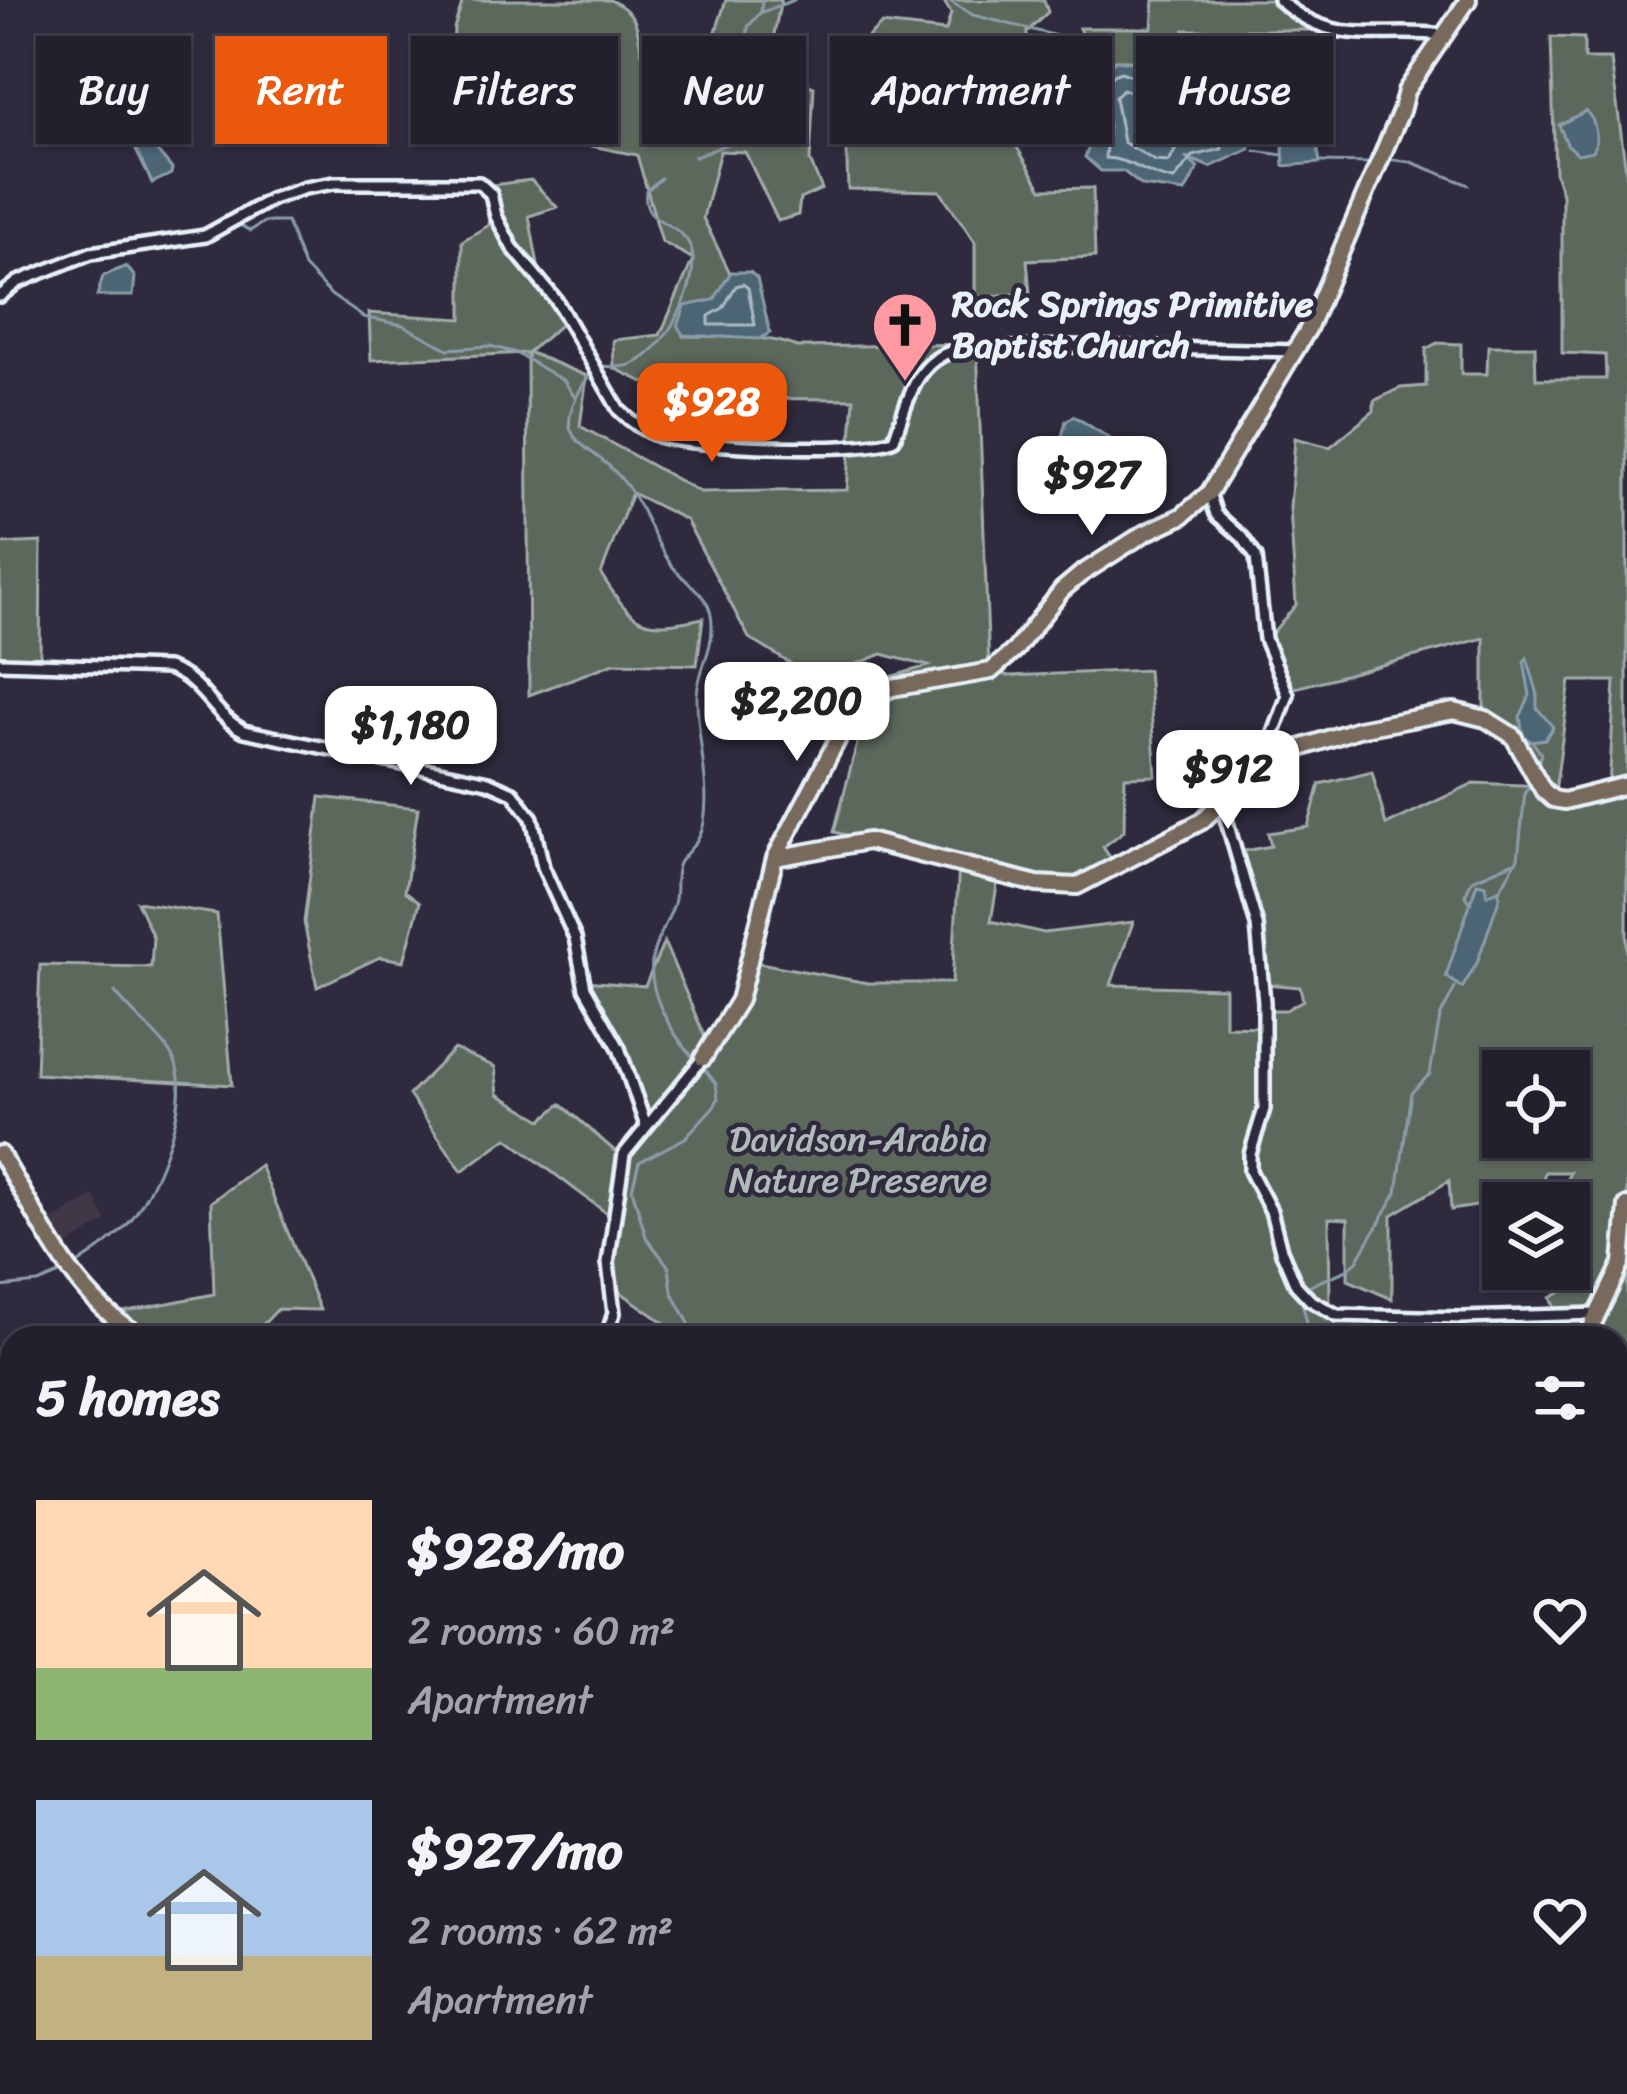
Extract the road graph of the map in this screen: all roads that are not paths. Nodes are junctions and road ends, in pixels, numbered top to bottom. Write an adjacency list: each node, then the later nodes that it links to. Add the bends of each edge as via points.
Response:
1 (1468, 0): 3 (main road)
2 (1285, 2): 3 (street, via 1331,27)
3 (1444, 35): 5 (main road, via 1406,91)
4 (0, 296): 5 (street, via 91,253 205,236 305,188 479,183 619,410 653,434 684,441 813,450 891,441 921,371 956,350)
5 (1297, 351): 6 (main road)
6 (1209, 493): 8 (street, via 1216,514 1256,557 1264,639 1288,695); 11 (main road, via 1072,582 991,671 901,685 858,706)
7 (0, 663): 13 (street, via 167,668 192,680 244,731 513,793 532,818 585,988 620,1048)
8 (1264, 760): 9 (main road, via 1358,729 1454,711 1514,736 1553,800); 10 (main road)
9 (1627, 785)
10 (1222, 805): 11 (main road, via 1077,886 1037,884 872,841); 16 (street, via 1257,925 1263,987 1264,1109 1250,1171 1296,1285 1336,1315)
11 (776, 859): 12 (main road, via 739,1002)
12 (700, 1063): 13 (street)
13 (646, 1126): 18 (street, via 621,1164)
14 (0, 1154): 17 (main road, via 91,1301)
15 (1627, 1206): 16 (main road, via 1622,1263)
16 (1598, 1313): 19 (main road)
17 (124, 1326)
18 (609, 1326)
19 (1592, 1326)

